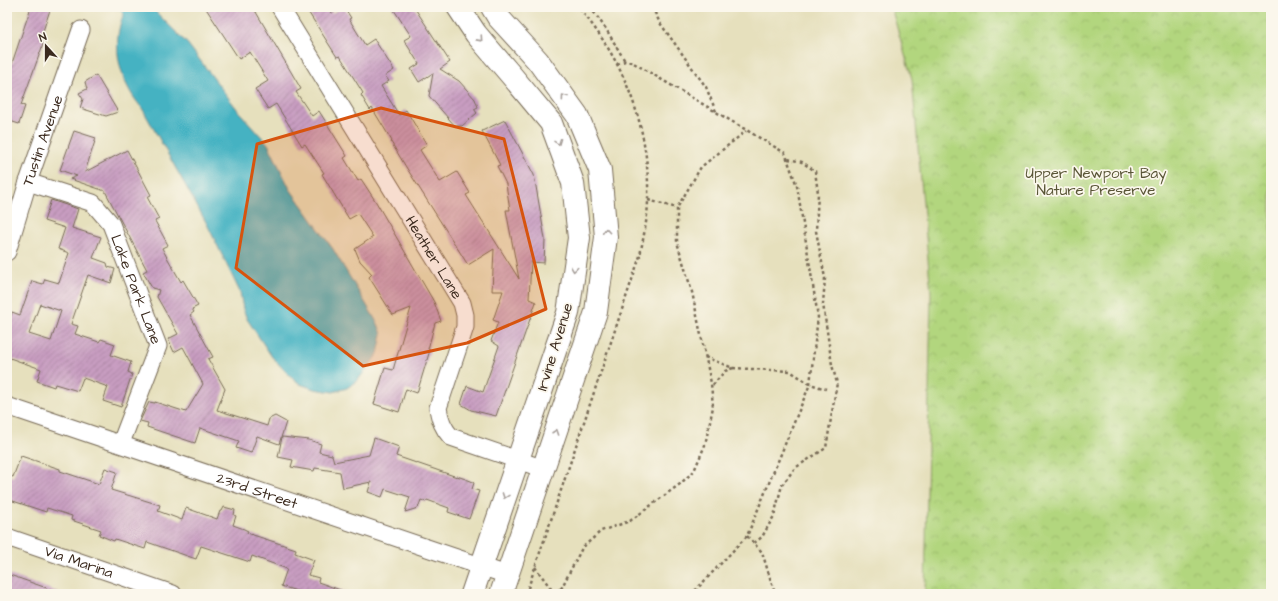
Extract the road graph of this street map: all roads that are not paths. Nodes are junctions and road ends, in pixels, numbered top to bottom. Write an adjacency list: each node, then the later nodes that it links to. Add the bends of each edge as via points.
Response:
1 (280, 7): 9 (street, Heather Lane, via 462,303 465,327 438,408 444,428 451,437)
2 (458, 7): 9 (main road, Irvine Avenue, one-way to 9, via 476,34 551,124 573,183 579,238 568,313)
3 (492, 7): 10 (main road, Irvine Avenue, one-way to 3, via 596,312 606,237 600,170 577,115 538,61)
4 (81, 30): 5 (street, Tustin Avenue)
5 (28, 182): 6 (street, Tustin Avenue); 8 (street, Lake Park Lane, via 92,203 111,224 158,346)
6 (7, 252)
7 (7, 406): 8 (street, 23rd Street)
8 (121, 443): 12 (street, 23rd Street)
9 (518, 460): 10 (street, Heather Lane); 12 (main road, Irvine Avenue, one-way to 12)
10 (544, 469): 13 (main road, Irvine Avenue)
11 (7, 537): 14 (street, Via Marina)
12 (480, 567): 13 (street, 23rd Street); 15 (main road, Irvine Avenue)
13 (504, 584)
14 (173, 594)
15 (472, 594)

